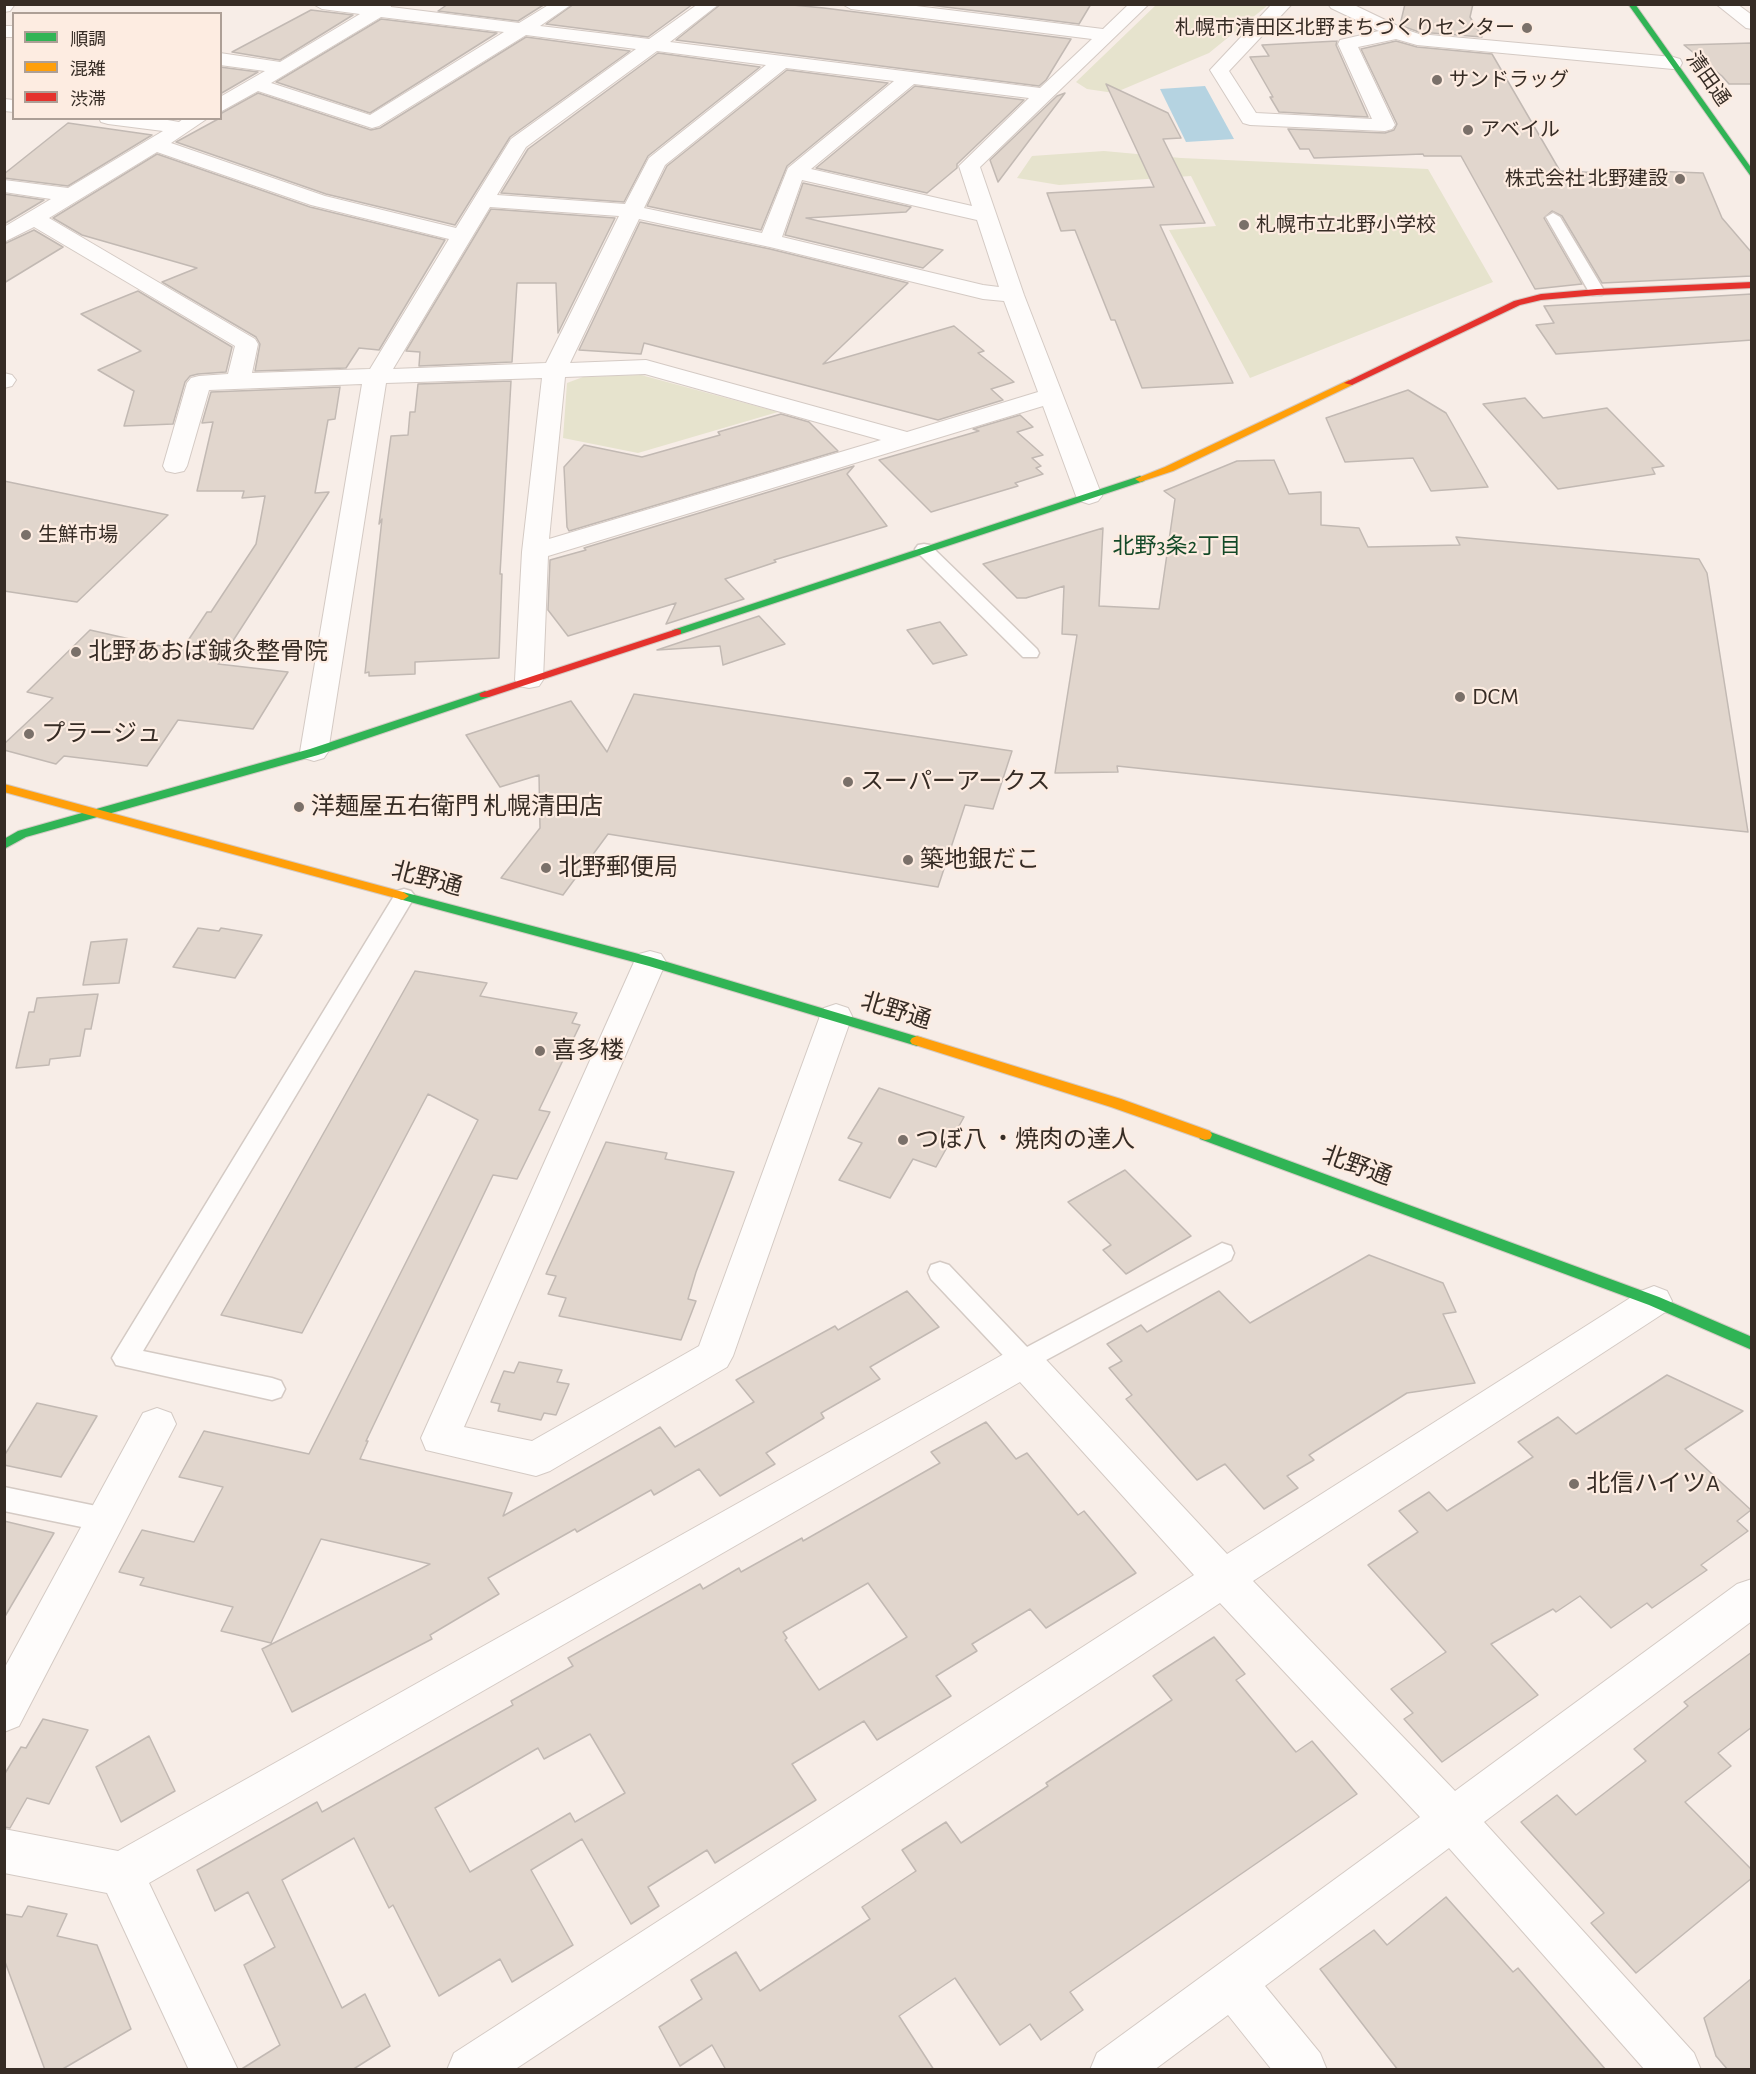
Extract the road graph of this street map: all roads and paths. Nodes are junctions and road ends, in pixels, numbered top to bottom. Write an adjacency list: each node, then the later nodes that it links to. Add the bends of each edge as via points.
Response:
1 (322, 4): 10 (street)
2 (563, 4): 12 (street)
3 (710, 4): 15 (street)
4 (851, 4): 14 (street)
5 (1140, 4): 14 (street)
6 (1283, 4): 13 (street, via 1219,70 1250,119 1385,125 1347,44)
7 (1337, 4): 13 (street)
8 (1631, 4): 18 (street, 清田通)
9 (1725, 4): 11 (street)
10 (383, 8): 12 (street); 19 (street)
11 (1752, 24)
12 (526, 29): 15 (street); 21 (street, via 372,122)
13 (1397, 33): 18 (street, via 1418,39)
14 (1106, 35): 22 (street)
15 (652, 47): 17 (street); 31 (street, via 518,143)
16 (222, 59): 19 (street)
17 (781, 62): 20 (street); 32 (street, via 656,162)
18 (1673, 63): 28 (street, 清田通)
19 (285, 68): 21 (street)
20 (909, 78): 22 (street); 27 (street)
21 (256, 86): 23 (street)
22 (1042, 94): 33 (street, via 969,166)
23 (222, 105)
24 (141, 120): 25 (street)
25 (191, 123): 26 (street)
26 (156, 145): 30 (street); 37 (street, via 318,201)
27 (795, 172): 33 (street); 38 (street)
28 (1752, 176)
29 (4, 186): 30 (street)
30 (71, 195): 35 (street)
31 (483, 200): 32 (street); 37 (street)
32 (631, 211): 38 (street); 42 (street)
33 (984, 215): 41 (street)
34 (1553, 217): 40 (lane)
35 (35, 218): 36 (street); 44 (street, via 247,344)
36 (4, 236)
37 (461, 236): 43 (street)
38 (770, 241): 41 (street, via 983,292)
39 (1752, 285): 40 (street)
40 (1598, 292): 48 (street, via 1541,297 1491,314 1169,469)
41 (1013, 295): 45 (street)
42 (554, 371): 43 (street); 46 (street, via 646,367); 50 (street)
43 (376, 378): 44 (street); 53 (street)
44 (238, 381): 47 (street, via 199,383)
45 (1051, 396): 46 (street); 48 (street)
46 (906, 439): 50 (street)
47 (175, 466)
48 (1089, 496): 49 (street)
49 (924, 549): 51 (lane); 52 (street)
50 (535, 552): 52 (street)
51 (1030, 654)
52 (529, 680): 53 (street)
53 (314, 752): 55 (street)
54 (4, 789): 55 (street, 北野通)
55 (96, 813): 56 (street, via 22,834); 57 (street, 北野通)
56 (4, 845)
57 (404, 896): 58 (street, 北野通); 65 (lane, via 125,1358)
58 (650, 962): 59 (street, 北野通); 59 (street, via 440,1438 536,1459 714,1356)
59 (836, 1016): 62 (street, 北野通, via 1116,1103)
60 (1222, 1253): 64 (lane)
61 (940, 1272): 64 (lane)
62 (1654, 1301): 63 (street, 北野通); 69 (street)
63 (1752, 1344)
64 (1024, 1361): 69 (street); 74 (street)
65 (272, 1389)
66 (157, 1424): 68 (street)
67 (4, 1499): 68 (lane)
68 (106, 1520): 71 (street)
69 (1223, 1578): 72 (street); 77 (street)
70 (1752, 1597): 72 (street)
71 (4, 1712)
72 (1451, 1818): 75 (street); 80 (street)
73 (4, 1851): 74 (street)
74 (121, 1874): 76 (street)
75 (1232, 1983): 78 (street); 79 (street)
76 (214, 2070)
77 (471, 2070)
78 (1114, 2070)
79 (1303, 2070)
80 (1677, 2070)

